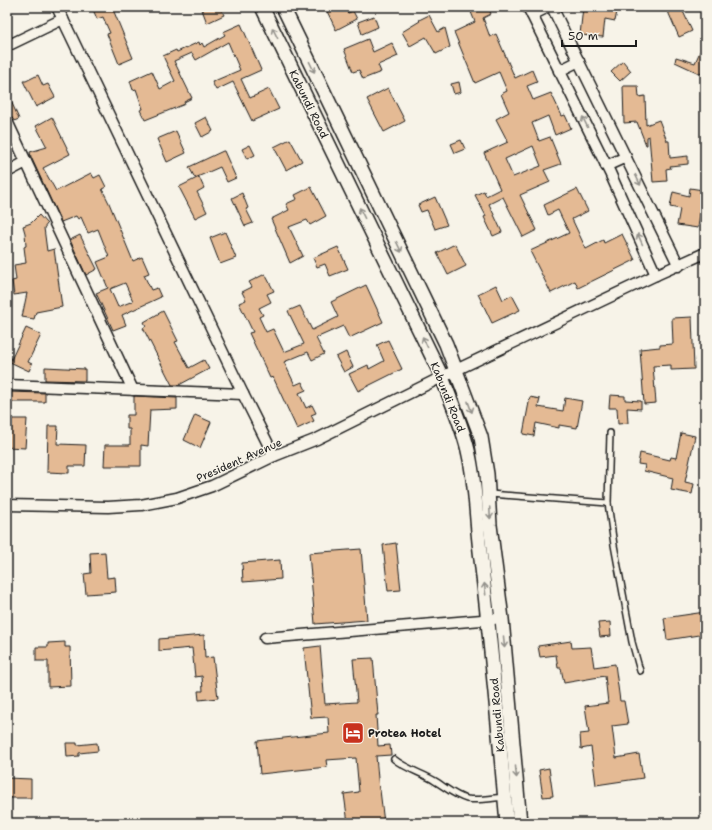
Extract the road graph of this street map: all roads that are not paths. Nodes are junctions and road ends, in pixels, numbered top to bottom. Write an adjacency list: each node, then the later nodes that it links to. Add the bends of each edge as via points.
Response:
1 (57, 7): 7 (street)
2 (262, 7): 10 (street, Kabundi Road, one-way to 2)
3 (282, 7): 8 (street, Kabundi Road)
4 (548, 7): 6 (street)
5 (552, 7): 11 (street)
6 (530, 11): 12 (street)
7 (63, 20): 9 (street); 35 (street)
8 (300, 44): 10 (street); 13 (street, Kabundi Road, one-way to 13)
9 (7, 46)
10 (284, 53): 14 (street, Kabundi Road)
11 (580, 61): 12 (street); 18 (street)
12 (560, 71): 20 (street, one-way to 12)
13 (322, 88): 14 (street); 16 (street, Kabundi Road)
14 (306, 96): 17 (street, Kabundi Road)
15 (7, 121): 19 (street)
16 (346, 137): 17 (street); 22 (street, Kabundi Road)
17 (330, 146): 23 (street, Kabundi Road)
18 (626, 157): 20 (street); 27 (street, one-way to 27)
19 (26, 162): 21 (street); 34 (street)
20 (606, 166): 28 (street, one-way to 20)
21 (7, 172)
22 (368, 183): 23 (street); 24 (street, Kabundi Road)
23 (352, 192): 25 (street, Kabundi Road, one-way to 23)
24 (391, 231): 25 (street); 29 (street, Kabundi Road, one-way to 29)
25 (375, 239): 30 (street, Kabundi Road)
26 (705, 253): 27 (street, President Avenue)
27 (678, 266): 28 (street, President Avenue)
28 (656, 275): 31 (street, President Avenue)
29 (420, 291): 30 (street); 31 (street, Kabundi Road)
30 (404, 299): 32 (street, Kabundi Road, one-way to 30)
31 (456, 370): 32 (street, President Avenue); 39 (street, Kabundi Road, one-way to 39, via 481,437)
32 (442, 377): 37 (street, President Avenue, via 317,438); 38 (street, Kabundi Road, via 469,453)
33 (7, 385): 34 (street)
34 (133, 390): 35 (street)
35 (242, 394): 37 (street)
36 (610, 433): 40 (lane)
37 (274, 456): 41 (street, President Avenue, via 212,486 177,498 141,505 108,507)
38 (475, 492): 39 (lane); 43 (street, Kabundi Road, one-way to 38)
39 (488, 494): 40 (lane); 42 (street, Kabundi Road, one-way to 42)
40 (608, 503): 45 (lane, via 632,642)
41 (7, 504)
42 (502, 618): 43 (street); 49 (street, Kabundi Road, one-way to 49)
43 (488, 620): 44 (street); 47 (street, Kabundi Road)
44 (265, 638)
45 (640, 671)
46 (394, 759): 47 (lane, via 402,766 419,772 460,797)
47 (505, 797): 48 (street, Kabundi Road)
48 (507, 823)
49 (520, 823)

